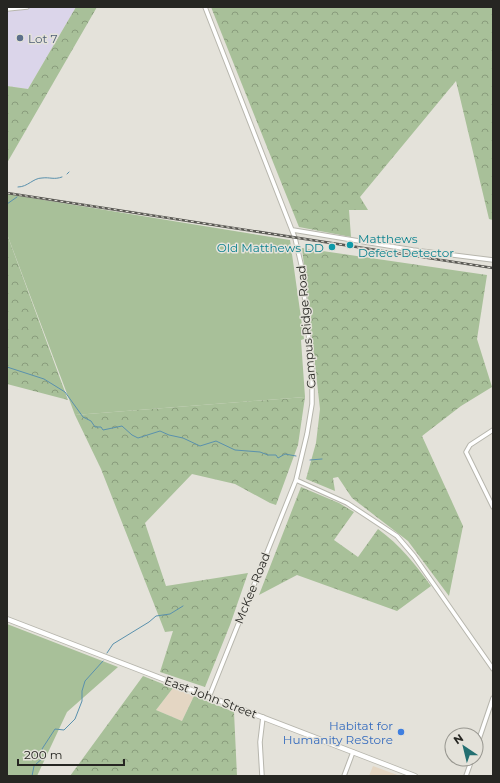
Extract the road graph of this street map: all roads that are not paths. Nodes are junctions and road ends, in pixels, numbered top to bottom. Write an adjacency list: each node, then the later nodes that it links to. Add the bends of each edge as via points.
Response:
1 (27, 7): 3 (street)
2 (205, 7): 4 (street, Campus Ridge Road)
3 (7, 9)
4 (293, 230): 5 (street); 7 (street, Campus Ridge Road, via 300,264 313,386 308,434)
5 (493, 260)
6 (493, 430): 8 (street, via 470,445 466,452)
7 (296, 480): 10 (street, via 347,503 397,536); 11 (street, McKee Road)
8 (493, 507)
9 (7, 619): 11 (main road, East John Street)
10 (493, 668)
11 (209, 697): 13 (main road, East John Street)
12 (493, 698): 14 (street)
13 (263, 717): 15 (main road, East John Street); 17 (street, via 260,742)
14 (483, 727)
15 (353, 752): 16 (main road, East John Street); 18 (street)
16 (410, 775): 19 (main road, East John Street)
17 (262, 776)
18 (344, 776)
19 (415, 776)

